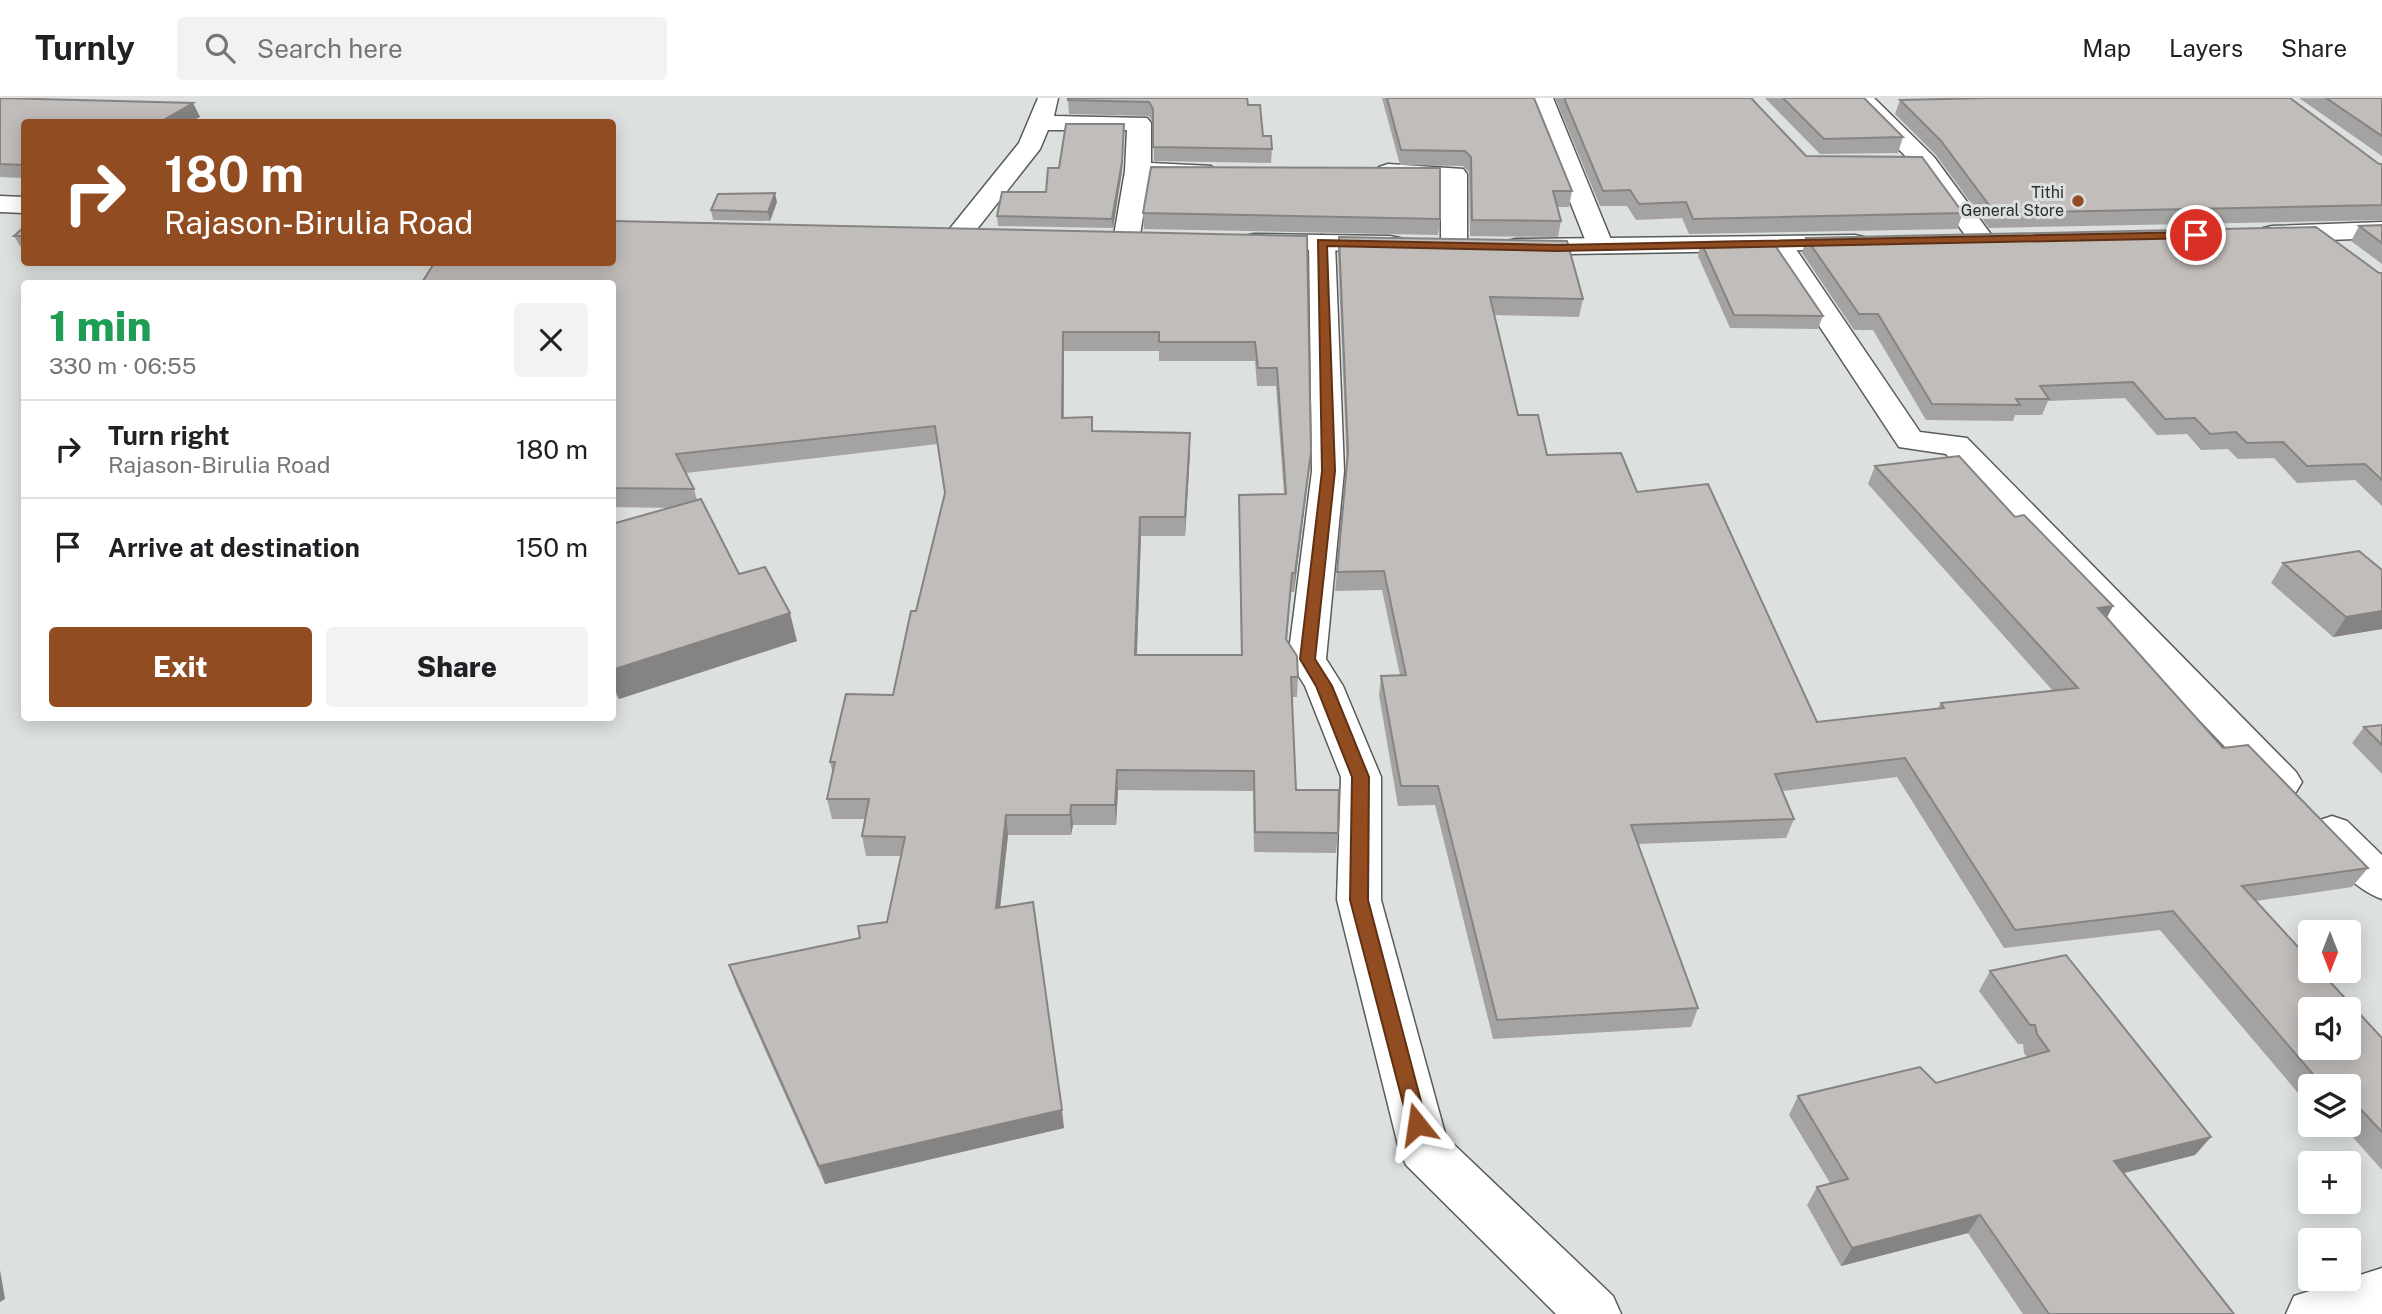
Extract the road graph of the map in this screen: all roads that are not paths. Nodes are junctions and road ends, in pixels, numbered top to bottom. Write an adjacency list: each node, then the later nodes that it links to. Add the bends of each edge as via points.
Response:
1 (1049, 98): 5 (street)
2 (1541, 98): 26 (street)
3 (1865, 102): 4 (street); 6 (street)
4 (1896, 105)
5 (1039, 123): 8 (street, via 1139,123); 17 (street, via 1031,144)
6 (1925, 162): 7 (street); 19 (street, via 1969,240)
7 (1888, 163)
8 (1138, 170): 9 (street); 20 (street, via 1115,241)
9 (1220, 171)
10 (1358, 172): 25 (street, via 1454,174)
11 (0, 204): 12 (street)
12 (21, 205)
13 (2382, 230): 14 (street)
14 (2316, 232): 15 (street); 27 (street)
15 (2249, 234)
16 (929, 236): 17 (street)
17 (957, 237): 18 (street)
18 (994, 238)
19 (2009, 239)
20 (1154, 241)
21 (1224, 242): 23 (street)
22 (1876, 242): 24 (street)
23 (1322, 243): 25 (street); 30 (street, via 1328,471 1307,659 1324,686 1361,777 1362,913 1424,1149)
24 (1779, 245): 26 (street); 28 (street, via 1910,440 1956,445)
25 (1454, 246): 26 (street)
26 (1601, 247)
27 (2349, 256)
28 (2382, 882)
29 (2382, 1294): 31 (street)
30 (1594, 1314)
31 (2313, 1314)

